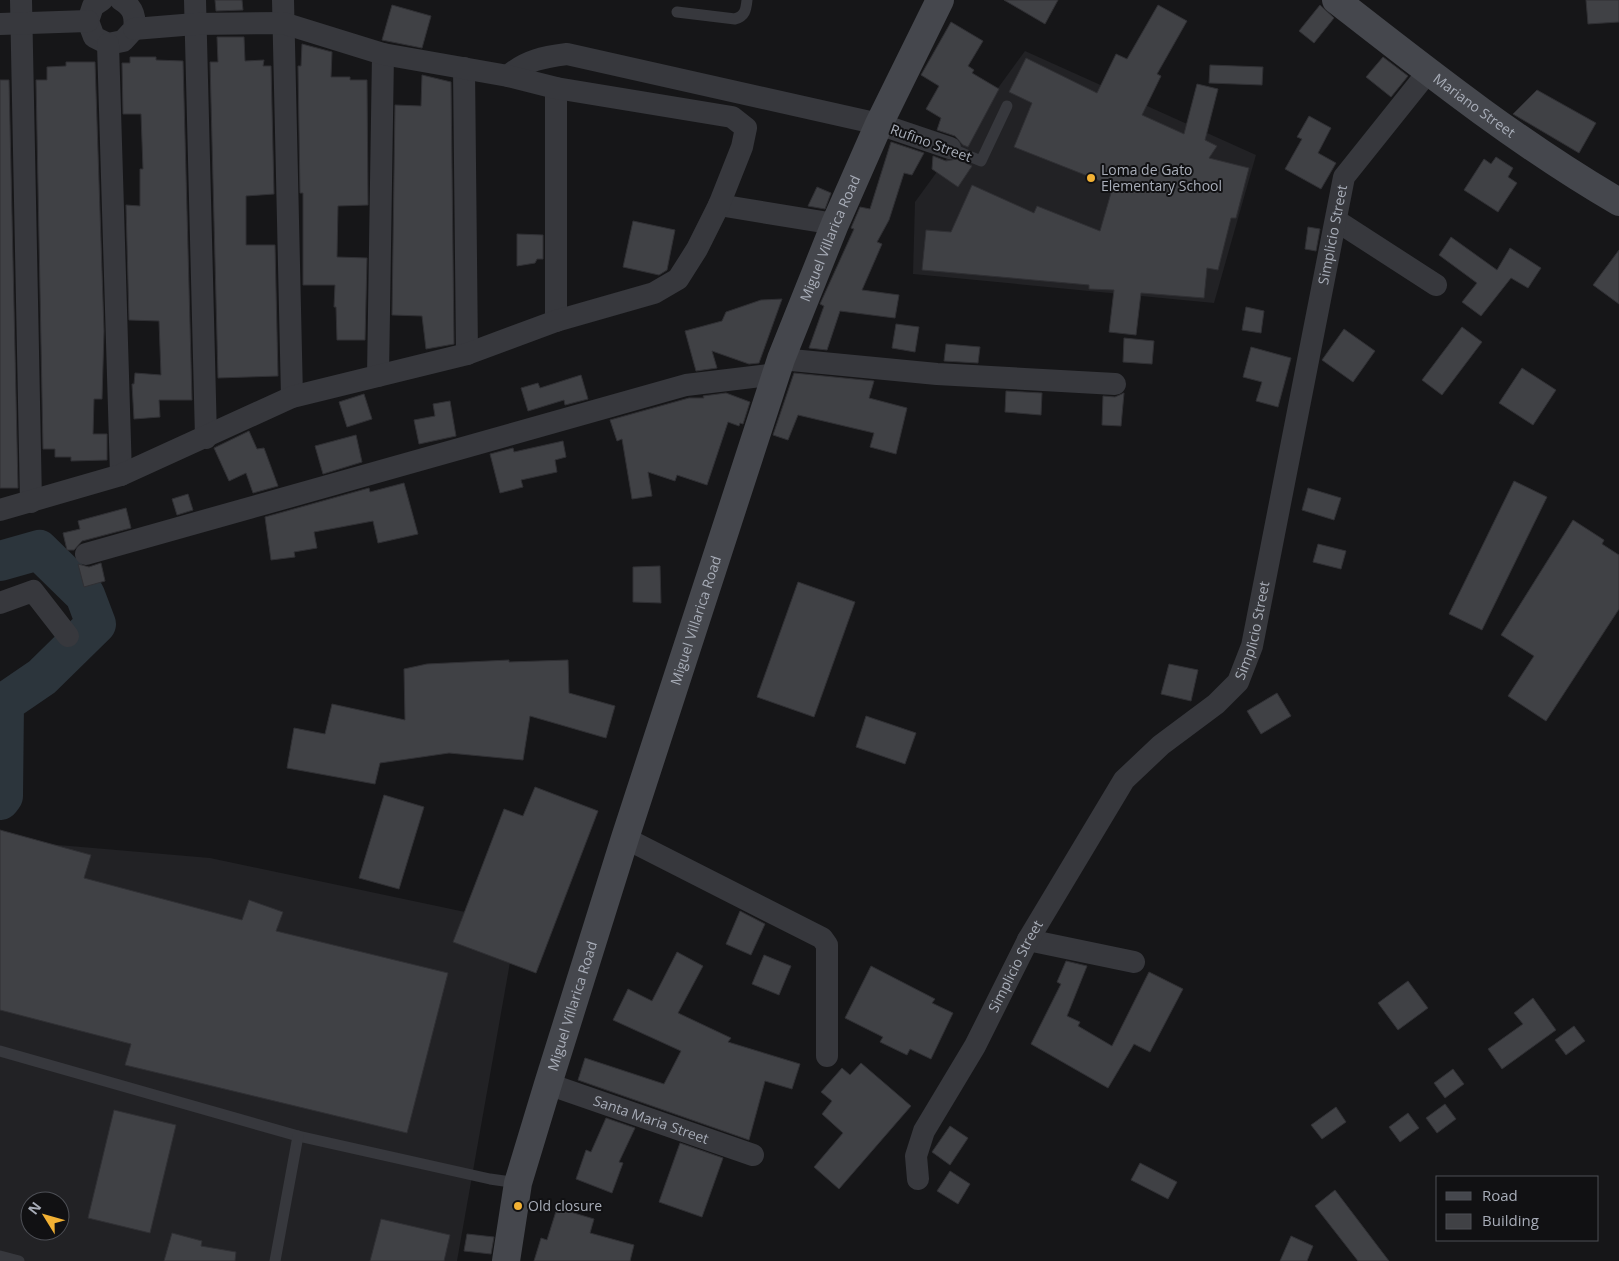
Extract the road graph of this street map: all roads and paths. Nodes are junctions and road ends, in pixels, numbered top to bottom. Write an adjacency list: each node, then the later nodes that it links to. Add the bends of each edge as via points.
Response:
1 (21, 0): 12 (street)
2 (102, 0): 10 (street, via 93,6)
3 (121, 0): 14 (street, via 133,13)
4 (195, 0): 13 (street)
5 (283, 0): 11 (street)
6 (748, 0): 9 (lane, via 746,11 734,19)
7 (940, 0): 22 (main road, Miguel Villarica Road)
8 (1336, 0): 18 (main road, Mariano Street)
9 (677, 12)
10 (88, 21): 12 (street); 15 (street, via 94,36)
11 (283, 23): 13 (street); 16 (street); 34 (street)
12 (11, 24): 37 (street)
13 (195, 24): 14 (street); 35 (street)
14 (134, 29): 15 (street, via 123,41)
15 (108, 44): 36 (street)
16 (383, 54): 17 (street); 32 (street)
17 (464, 68): 19 (street); 30 (street)
18 (1428, 72): 24 (main road, Mariano Street, via 1581,180); 26 (street, Simplicio Street, via 1344,176)
19 (508, 76): 20 (street); 22 (street, Rufino Street, via 541,57 567,54)
20 (556, 88): 25 (street, via 732,117 746,128); 29 (street)
21 (1007, 106): 23 (lane, Rufino Street, via 982,161)
22 (879, 124): 23 (street, Rufino Street); 27 (main road, Miguel Villarica Road)
23 (950, 148)
24 (1619, 202)
25 (720, 204): 27 (street); 29 (street, via 678,279 654,293)
26 (1337, 221): 28 (street); 43 (street, Simplicio Street, via 1252,646 1238,682 1124,780)
27 (835, 224): 31 (main road, Miguel Villarica Road)
28 (1436, 286)
29 (556, 322): 30 (street)
30 (466, 354): 32 (street)
31 (779, 367): 33 (street); 39 (street, via 686,385); 42 (main road, Miguel Villarica Road)
32 (378, 376): 34 (street)
33 (1115, 384)
34 (292, 397): 35 (street)
35 (206, 438): 36 (street)
36 (121, 475): 37 (street)
37 (31, 502): 38 (street)
38 (0, 510)
39 (86, 554)
40 (0, 603): 41 (street, via 33,591)
41 (68, 636)
42 (625, 838): 46 (street, via 822,938 827,946); 47 (main road, Miguel Villarica Road)
43 (1028, 940): 44 (street); 50 (street, Simplicio Street, via 975,1046 924,1132 916,1156)
44 (1134, 962)
45 (0, 1051): 48 (lane)
46 (827, 1056)
47 (548, 1084): 49 (street, Santa Maria Street); 51 (main road, Miguel Villarica Road)
48 (298, 1136): 51 (lane); 54 (lane)
49 (753, 1155)
50 (918, 1179)
51 (518, 1183): 55 (main road, Miguel Villarica Road)
52 (0, 1256): 53 (lane)
53 (19, 1261)
54 (274, 1261)
55 (506, 1261)

